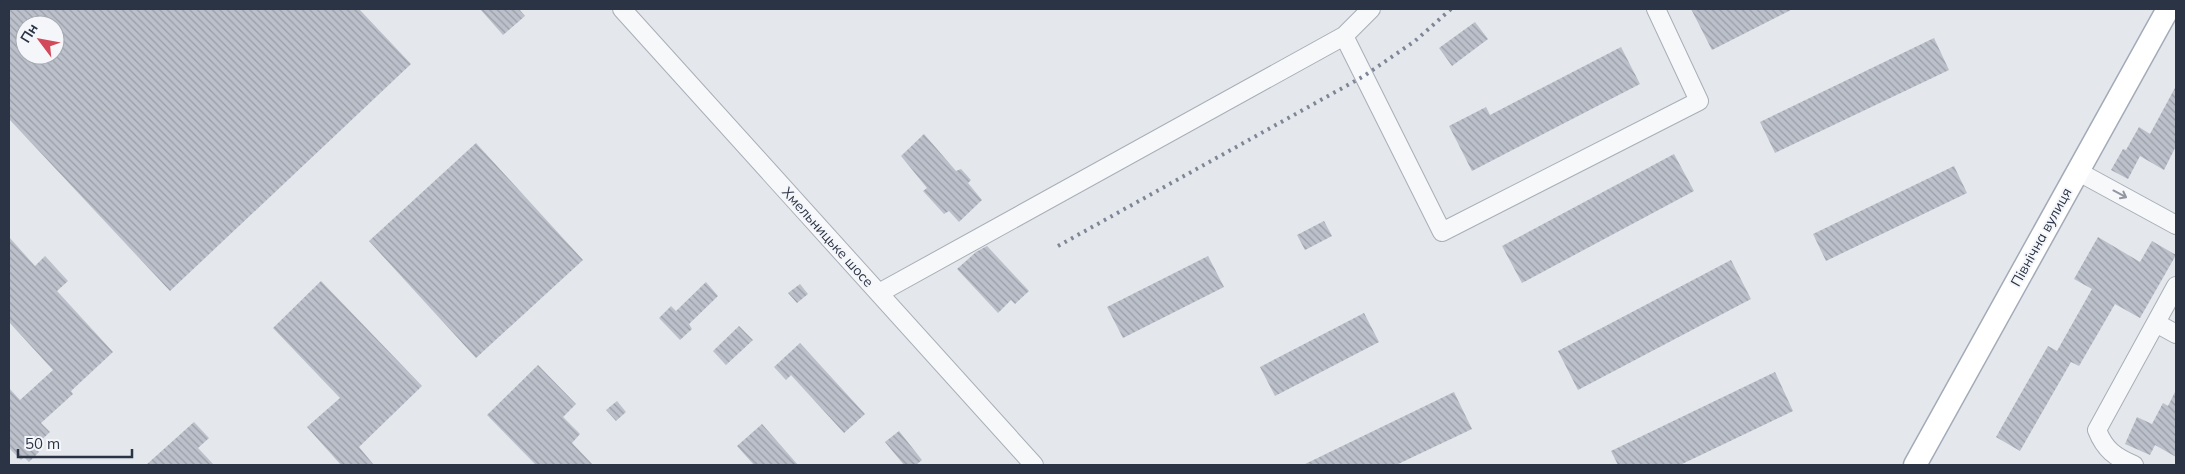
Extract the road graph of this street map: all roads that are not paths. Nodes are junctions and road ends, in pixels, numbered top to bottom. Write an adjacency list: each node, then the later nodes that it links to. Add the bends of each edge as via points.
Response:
1 (622, 9): 9 (street, Хмельницьке шосе)
2 (1371, 9): 5 (street)
3 (1656, 9): 5 (street, via 1699,101 1442,232)
4 (2168, 9): 6 (main road, Північна вулиця)
5 (1344, 36): 9 (street)
6 (2077, 171): 7 (street, one-way to 7); 13 (main road, Північна вулиця)
7 (2176, 225)
8 (2176, 286): 10 (street)
9 (879, 293): 12 (street, Хмельницьке шосе)
10 (2156, 322): 11 (street); 14 (street, via 2097,430 2102,444 2114,456)
11 (2176, 334)
12 (1034, 465)
13 (1914, 465)
14 (2134, 465)

